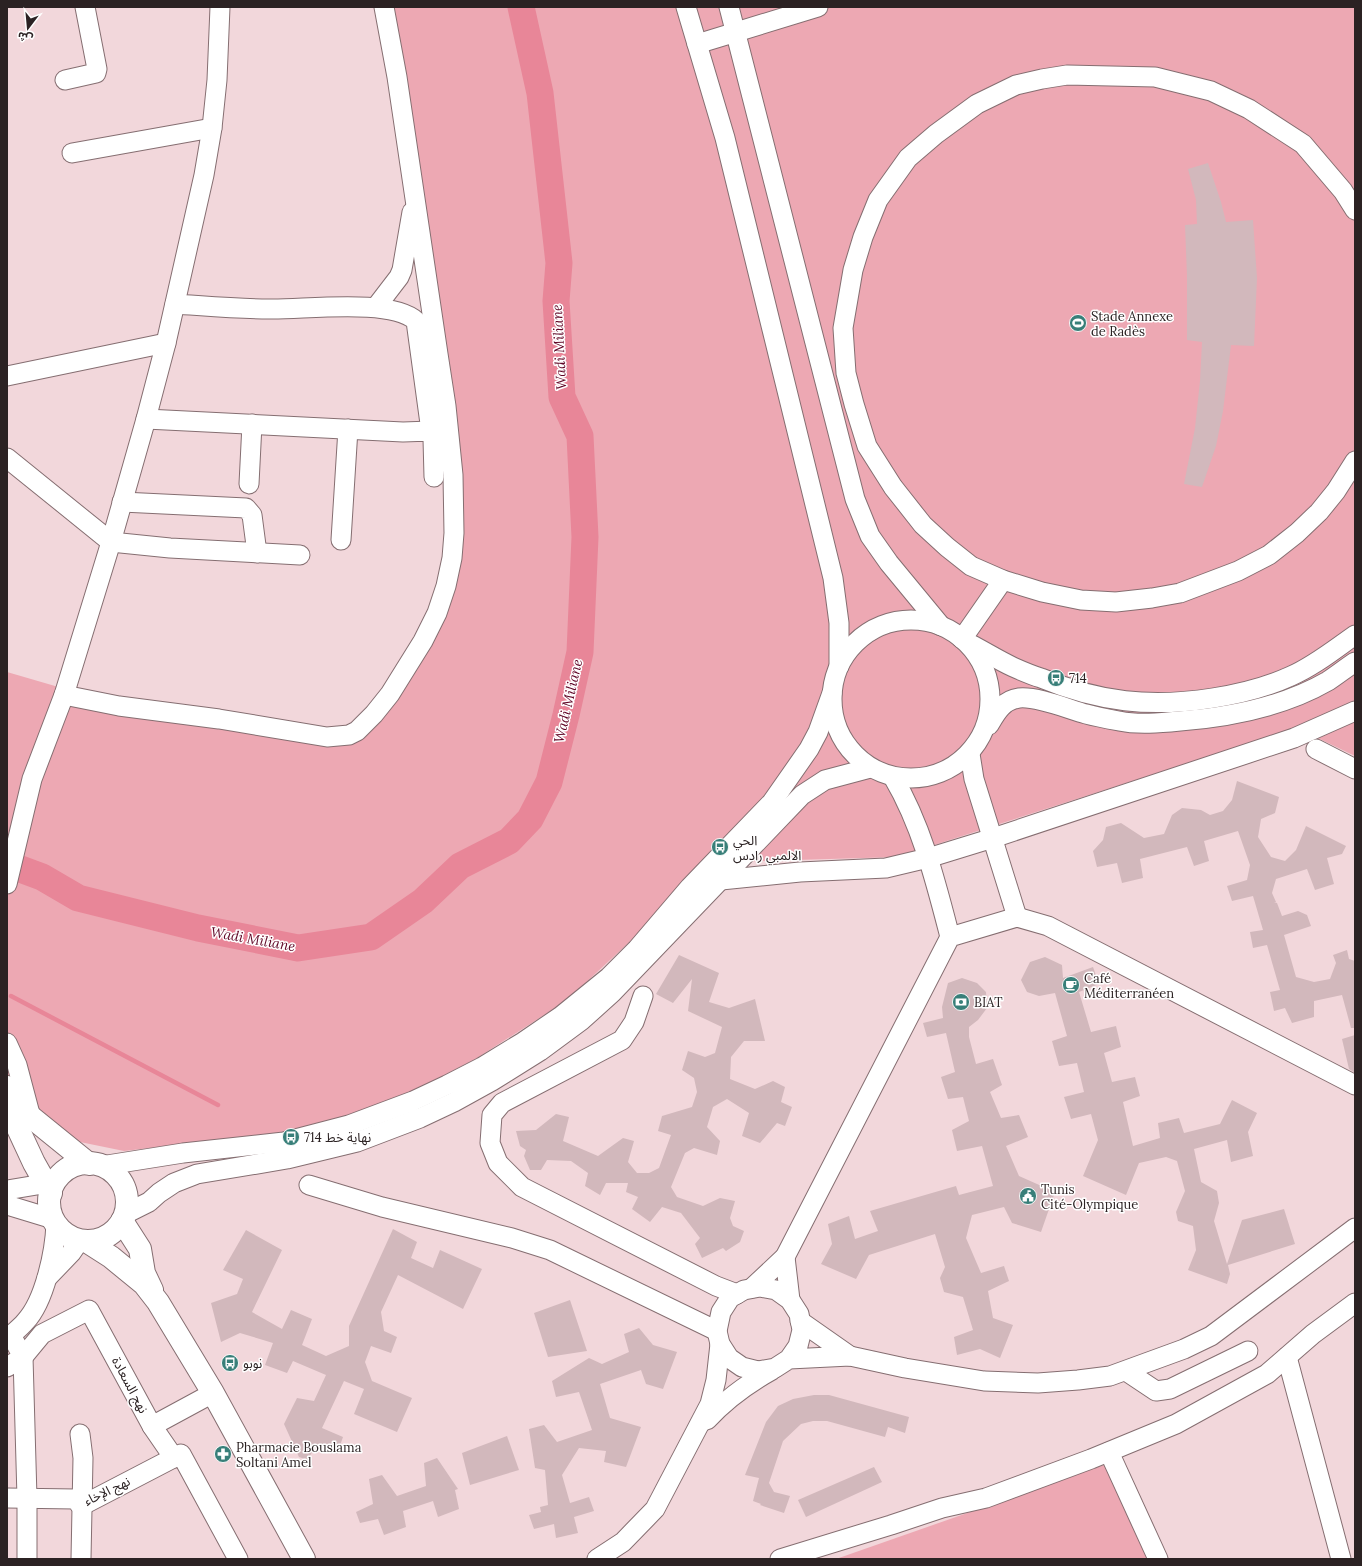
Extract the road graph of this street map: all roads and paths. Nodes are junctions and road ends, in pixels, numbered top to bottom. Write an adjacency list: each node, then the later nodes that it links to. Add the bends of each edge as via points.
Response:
1 (85, 7): 9 (street, via 96,73)
2 (220, 7): 10 (street)
3 (384, 7): 12 (street)
4 (686, 7): 8 (street)
5 (728, 7): 7 (street)
6 (818, 7): 7 (street)
7 (735, 32): 8 (street); 32 (street, via 855,499 870,536)
8 (697, 44): 36 (street, via 727,146 834,578 840,623)
9 (65, 80)
10 (212, 128): 11 (street); 14 (street)
11 (72, 153)
12 (416, 201): 15 (street, via 410,217 402,270); 38 (street, via 446,406 453,475 454,533 452,558 437,613 390,694 357,731 340,737 119,706)
13 (1355, 210): 31 (street, via 1343,191 1303,144 1249,108 1212,91 1155,76 1067,75 1016,85 977,104 908,158 878,200 853,270 843,328 846,373 867,446 892,487 923,525 947,548 971,566)
14 (175, 304): 15 (street, via 269,309); 16 (street)
15 (376, 307): 21 (street, via 403,312 416,321)
16 (166, 343): 17 (street); 18 (street)
17 (7, 376)
18 (146, 419): 19 (street); 26 (street)
19 (252, 424): 20 (street); 25 (street)
20 (348, 429): 21 (street); 27 (street)
21 (431, 431): 24 (street)
22 (7, 458): 28 (street)
23 (1355, 461): 31 (street, via 1319,512 1269,555 1238,571 1180,593 1116,602 1081,600)
24 (434, 477)
25 (249, 484)
26 (122, 502): 28 (street); 29 (street, via 246,508 252,515)
27 (341, 540)
28 (111, 542): 29 (street); 38 (street)
29 (257, 553): 30 (street)
30 (300, 555)
31 (1003, 580): 34 (street)
32 (940, 626): 34 (street); 36 (street, via 917,620 893,622 871,631 852,646)
33 (1355, 635): 34 (street, via 1292,676 1265,686 1231,695 1162,704 1099,698 1063,687 1013,668)
34 (963, 640): 40 (street, via 980,659 989,682 991,707)
35 (1355, 662): 40 (street, via 1328,681 1297,696 1233,715 1161,723 1122,722 1019,698 999,708)
36 (839, 666): 37 (street)
37 (832, 693): 43 (street, via 835,722 848,748); 58 (street, via 809,749 772,802 690,887 637,949 609,977 561,1016 523,1042 447,1086 349,1125 284,1142)
38 (64, 695): 49 (street, via 32,779)
39 (1355, 711): 46 (street, via 1294,738)
40 (985, 731): 42 (street)
41 (1316, 749): 44 (street)
42 (970, 754): 45 (street, via 948,770 928,776); 46 (street, via 974,779)
43 (870, 768): 45 (street); 48 (street, via 826,780 802,795)
44 (1355, 769)
45 (893, 777): 47 (street, via 906,799)
46 (993, 838): 47 (street); 50 (street)
47 (928, 858): 48 (street, via 886,868 800,872); 51 (street)
48 (722, 880): 63 (street, via 612,993 582,1020 540,1051 492,1081 420,1118 357,1142 286,1159 197,1174 159,1192 149,1202)
49 (7, 884)
50 (1017, 918): 51 (street); 54 (street, via 1048,926)
51 (950, 937): 67 (street)
52 (643, 996): 69 (street, via 634,1022 622,1040 502,1103 492,1115 490,1143 498,1163 522,1187 716,1286)
53 (7, 1043): 57 (street, via 17,1065)
54 (1355, 1085)
55 (7, 1087): 57 (main road)
56 (7, 1105): 60 (main road, via 34,1163)
57 (31, 1118): 58 (main road)
58 (95, 1165): 60 (main road, via 76,1165); 63 (main road, via 112,1171 120,1180 127,1202)
59 (310, 1185): 75 (street, via 389,1209 512,1238 550,1250)
60 (50, 1186): 61 (street); 64 (main road, via 50,1206)
61 (7, 1190)
62 (7, 1204): 64 (street)
63 (124, 1218): 66 (main road, via 116,1230 107,1236 97,1240); 71 (main road, via 140,1249 144,1273)
64 (54, 1221): 66 (main road, via 66,1234); 68 (street, via 55,1239)
65 (1355, 1228): 82 (street, via 1211,1336 1184,1349)
66 (83, 1240): 68 (street); 71 (main road, via 111,1257 144,1284)
67 (785, 1257): 69 (street); 70 (street)
68 (47, 1278): 74 (street, via 35,1308)
69 (745, 1291): 70 (street, via 760,1287 776,1290); 75 (street, via 730,1298 721,1312)
70 (790, 1300): 73 (street, via 799,1314)
71 (158, 1302): 83 (main road)
72 (1355, 1303): 79 (street)
73 (800, 1321): 77 (street); 80 (street, via 802,1330 798,1346)
74 (9, 1337): 78 (street)
75 (719, 1337): 80 (street, via 729,1358 742,1367 758,1371); 85 (street, via 714,1391)
76 (1248, 1351): 82 (street, via 1170,1389 1156,1391)
77 (850, 1356): 80 (street); 82 (street, via 984,1381 1038,1383 1078,1380 1110,1376)
78 (23, 1357): 81 (street); 84 (street, نهج السعادة, via 42,1334 89,1310); 90 (street)
79 (1287, 1357): 87 (street, via 1268,1374 1176,1424); 92 (street)
80 (782, 1364): 85 (street, via 732,1396)
81 (7, 1367)
82 (1126, 1370)
83 (213, 1393): 84 (street); 96 (main road)
84 (152, 1426): 88 (street, نهج السعادة)
85 (696, 1432): 97 (street, via 655,1509 623,1542)
86 (80, 1434): 91 (street, via 83,1458)
87 (1109, 1452): 98 (street, via 986,1498 942,1508); 99 (street)
88 (177, 1456): 91 (street, نهج الإخاء); 95 (street, نهج السعادة)
89 (7, 1498): 90 (street, نهج الإخاء)
90 (27, 1498): 91 (street, نهج الإخاء, via 75,1499); 93 (street)
91 (81, 1506): 94 (street)
92 (1343, 1556)
93 (27, 1559)
94 (81, 1559)
95 (238, 1559)
96 (304, 1559)
97 (598, 1559)
98 (780, 1559)
99 (1158, 1559)

